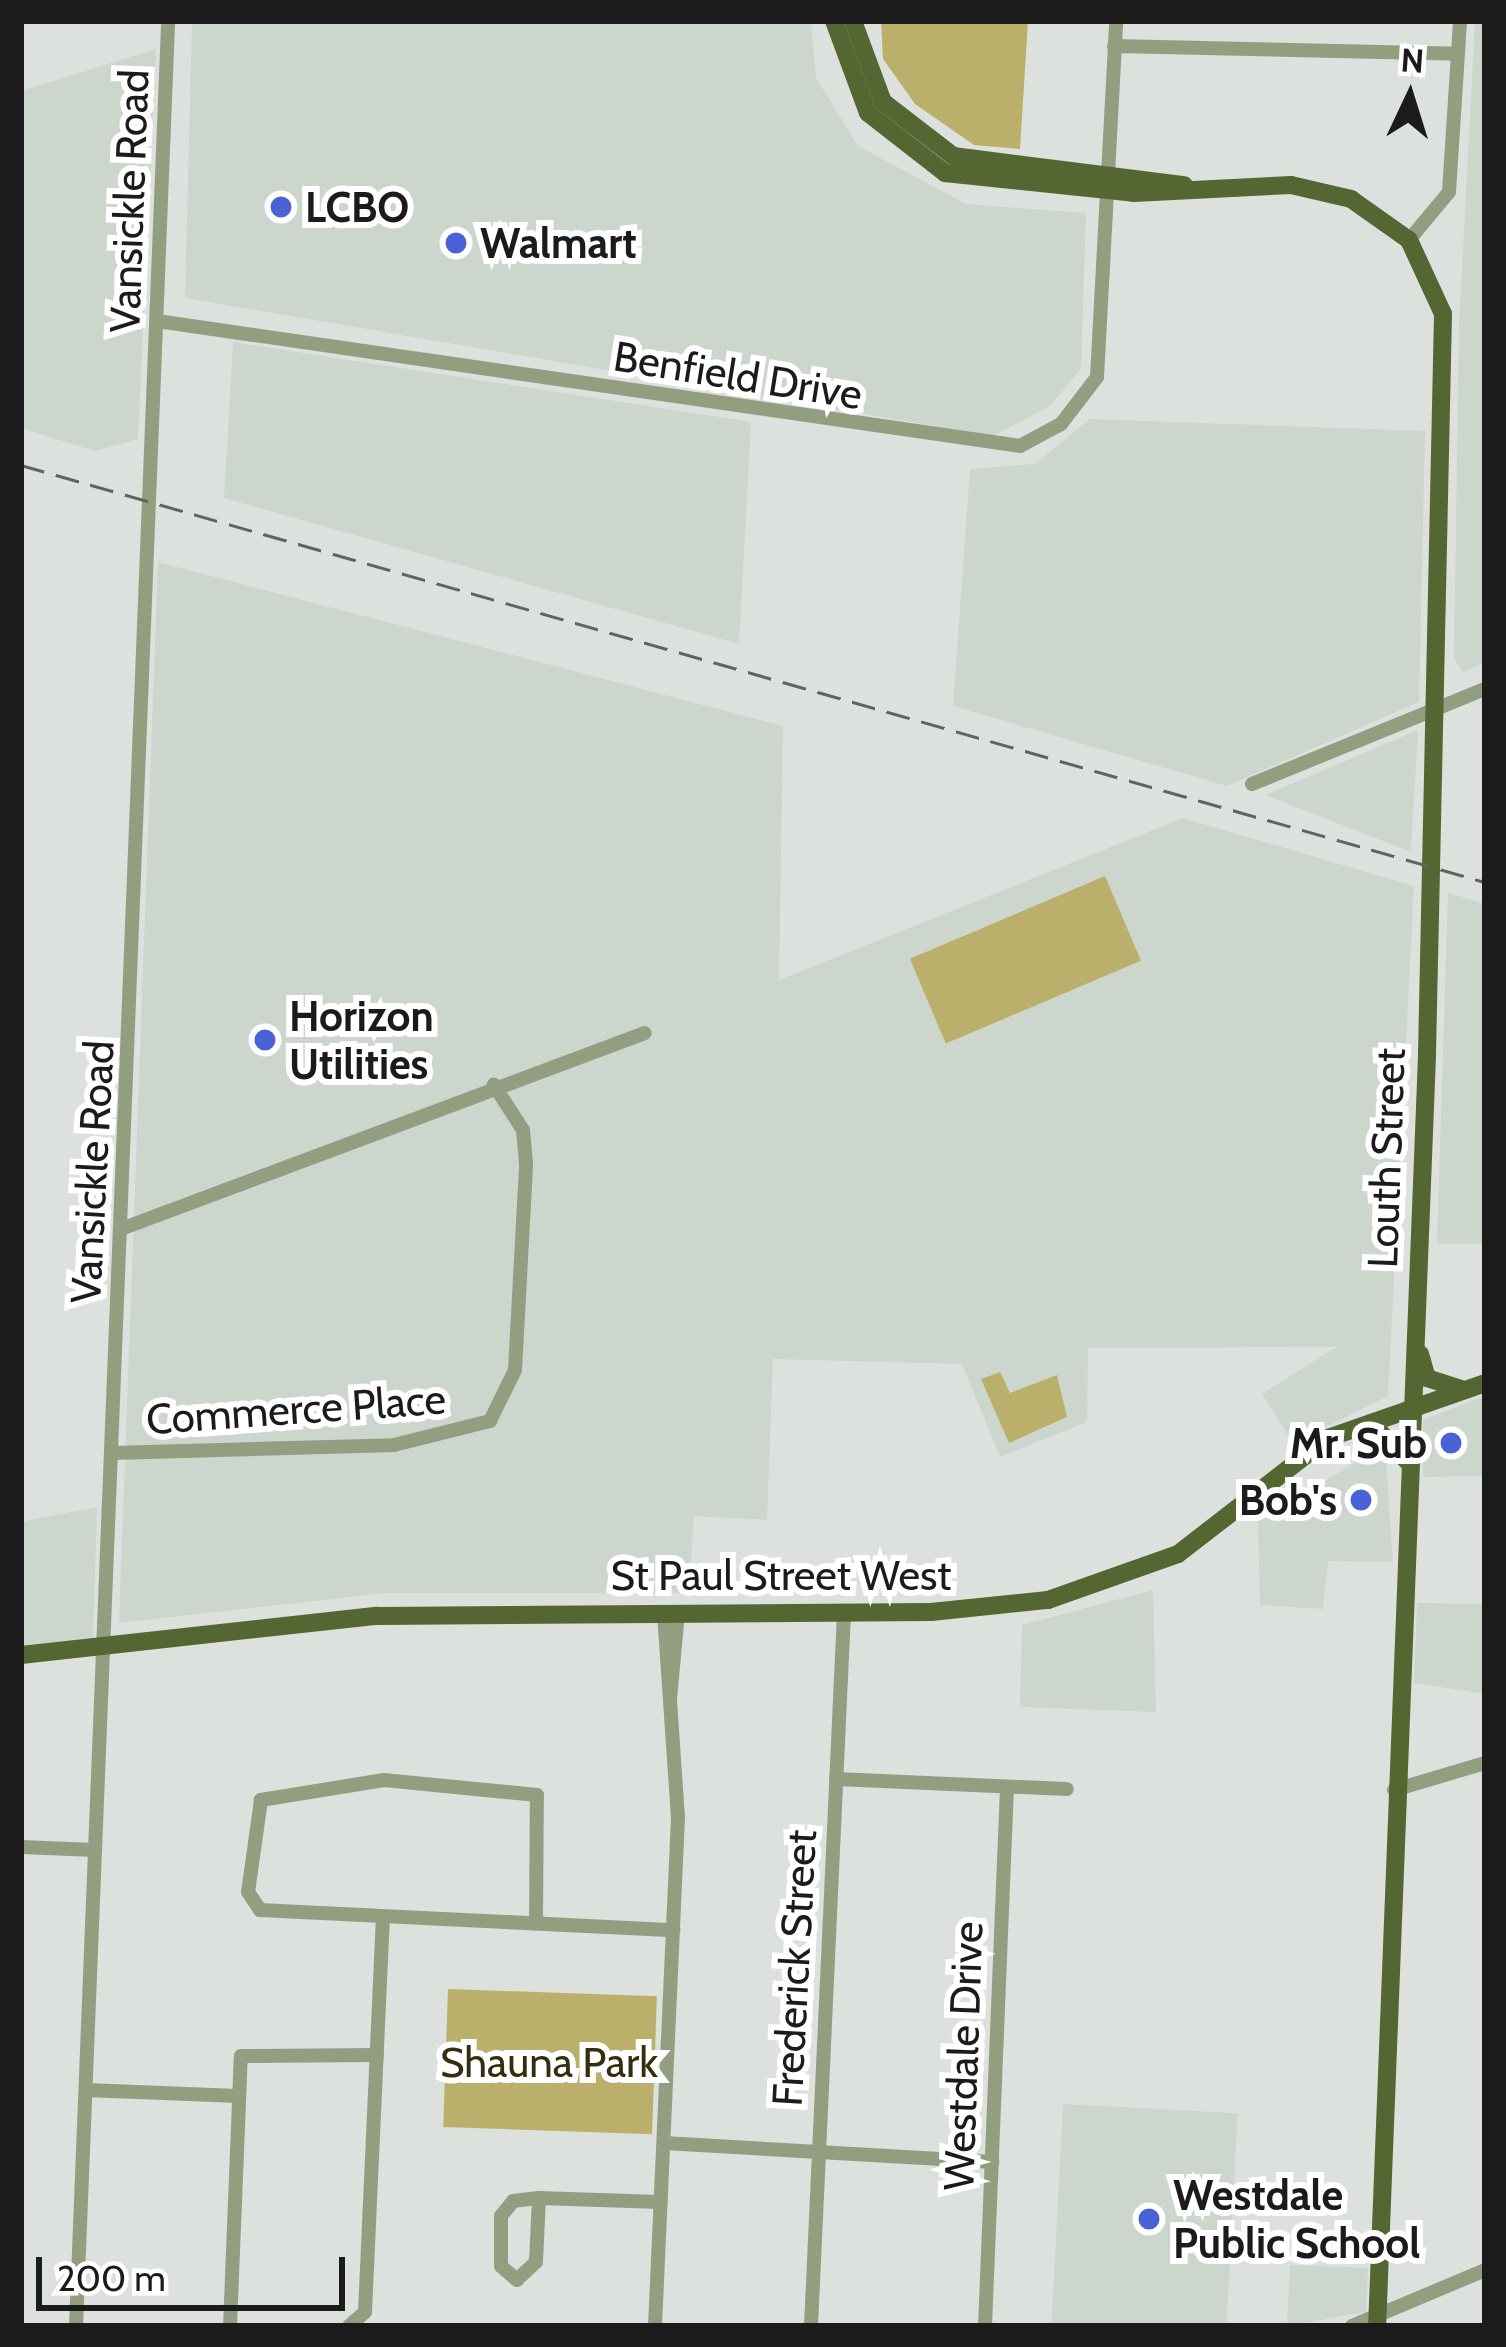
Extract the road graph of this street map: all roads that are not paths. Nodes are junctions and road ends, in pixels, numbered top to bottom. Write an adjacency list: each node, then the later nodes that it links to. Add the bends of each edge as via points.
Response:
1 (168, 21): 10 (street, Vansickle Road)
2 (835, 21): 8 (main road, via 856,95 918,159 984,183)
3 (854, 21): 8 (main road, via 872,85 928,144 987,167)
4 (1116, 21): 6 (street, Benfield Drive)
5 (1460, 21): 7 (street)
6 (1114, 46): 7 (street); 8 (street, Benfield Drive)
7 (1458, 54): 9 (street, via 1449,192)
8 (1108, 182): 9 (main road, via 1351,199); 10 (street, Benfield Drive, via 1096,377 1061,424 1020,446)
9 (1409, 240): 12 (main road, Louth Street, via 1443,314)
10 (157, 321): 16 (street, Vansickle Road)
11 (1485, 688): 12 (street)
12 (1435, 709): 13 (street); 17 (main road, Louth Street)
13 (1252, 784)
14 (645, 1033): 15 (street)
15 (494, 1085): 16 (street); 21 (street, Commerce Place, via 523,1130 526,1164 515,1370 490,1420 394,1444)
16 (121, 1228): 21 (street, Vansickle Road)
17 (1415, 1325): 18 (main road, via 1427,1378); 19 (main road, Louth Street)
18 (1479, 1386): 19 (main road, St Paul Street West)
19 (1412, 1408): 20 (main road, St Paul Street West); 22 (main road, Louth Street)
20 (1372, 1423): 22 (main road); 24 (main road, St Paul Street West, via 1295,1457 1237,1513 1134,1574 987,1610)
21 (112, 1453): 25 (street, Vansickle Road)
22 (1408, 1462): 31 (main road, Louth Street)
23 (671, 1612): 24 (main road, St Paul Street West); 25 (main road, St Paul Street West, via 377,1616); 36 (street)
24 (844, 1613): 28 (street, Frederick Street)
25 (101, 1647): 26 (main road, St Paul Street West); 33 (street, Vansickle Road)
26 (21, 1655)
27 (1485, 1763): 31 (street)
28 (836, 1779): 29 (street); 41 (street, Frederick Street)
29 (1007, 1788): 30 (street); 42 (street, Westdale Drive)
30 (1067, 1790)
31 (1394, 1790): 46 (main road, Louth Street)
32 (21, 1847): 33 (street)
33 (95, 1850): 38 (street, Vansickle Road)
34 (383, 1917): 35 (street); 35 (street, via 252,1903 265,1792 384,1780 537,1795); 37 (street)
35 (536, 1923): 36 (street)
36 (674, 1930): 40 (street)
37 (377, 2055): 39 (street, via 251,2049); 49 (street, via 365,2312)
38 (86, 2090): 39 (street); 47 (street, Vansickle Road)
39 (238, 2096): 48 (street)
40 (664, 2143): 41 (street); 44 (street)
41 (819, 2152): 42 (street); 51 (street, Frederick Street)
42 (992, 2162): 52 (street, Westdale Drive)
43 (539, 2198): 43 (street, via 536,2262 517,2280 501,2266 501,2216); 44 (street)
44 (660, 2202): 50 (street)
45 (1485, 2270): 46 (street)
46 (1377, 2320): 53 (street)
47 (76, 2326)
48 (230, 2326)
49 (350, 2326)
50 (655, 2326)
51 (811, 2326)
52 (985, 2326)
53 (1352, 2326)

